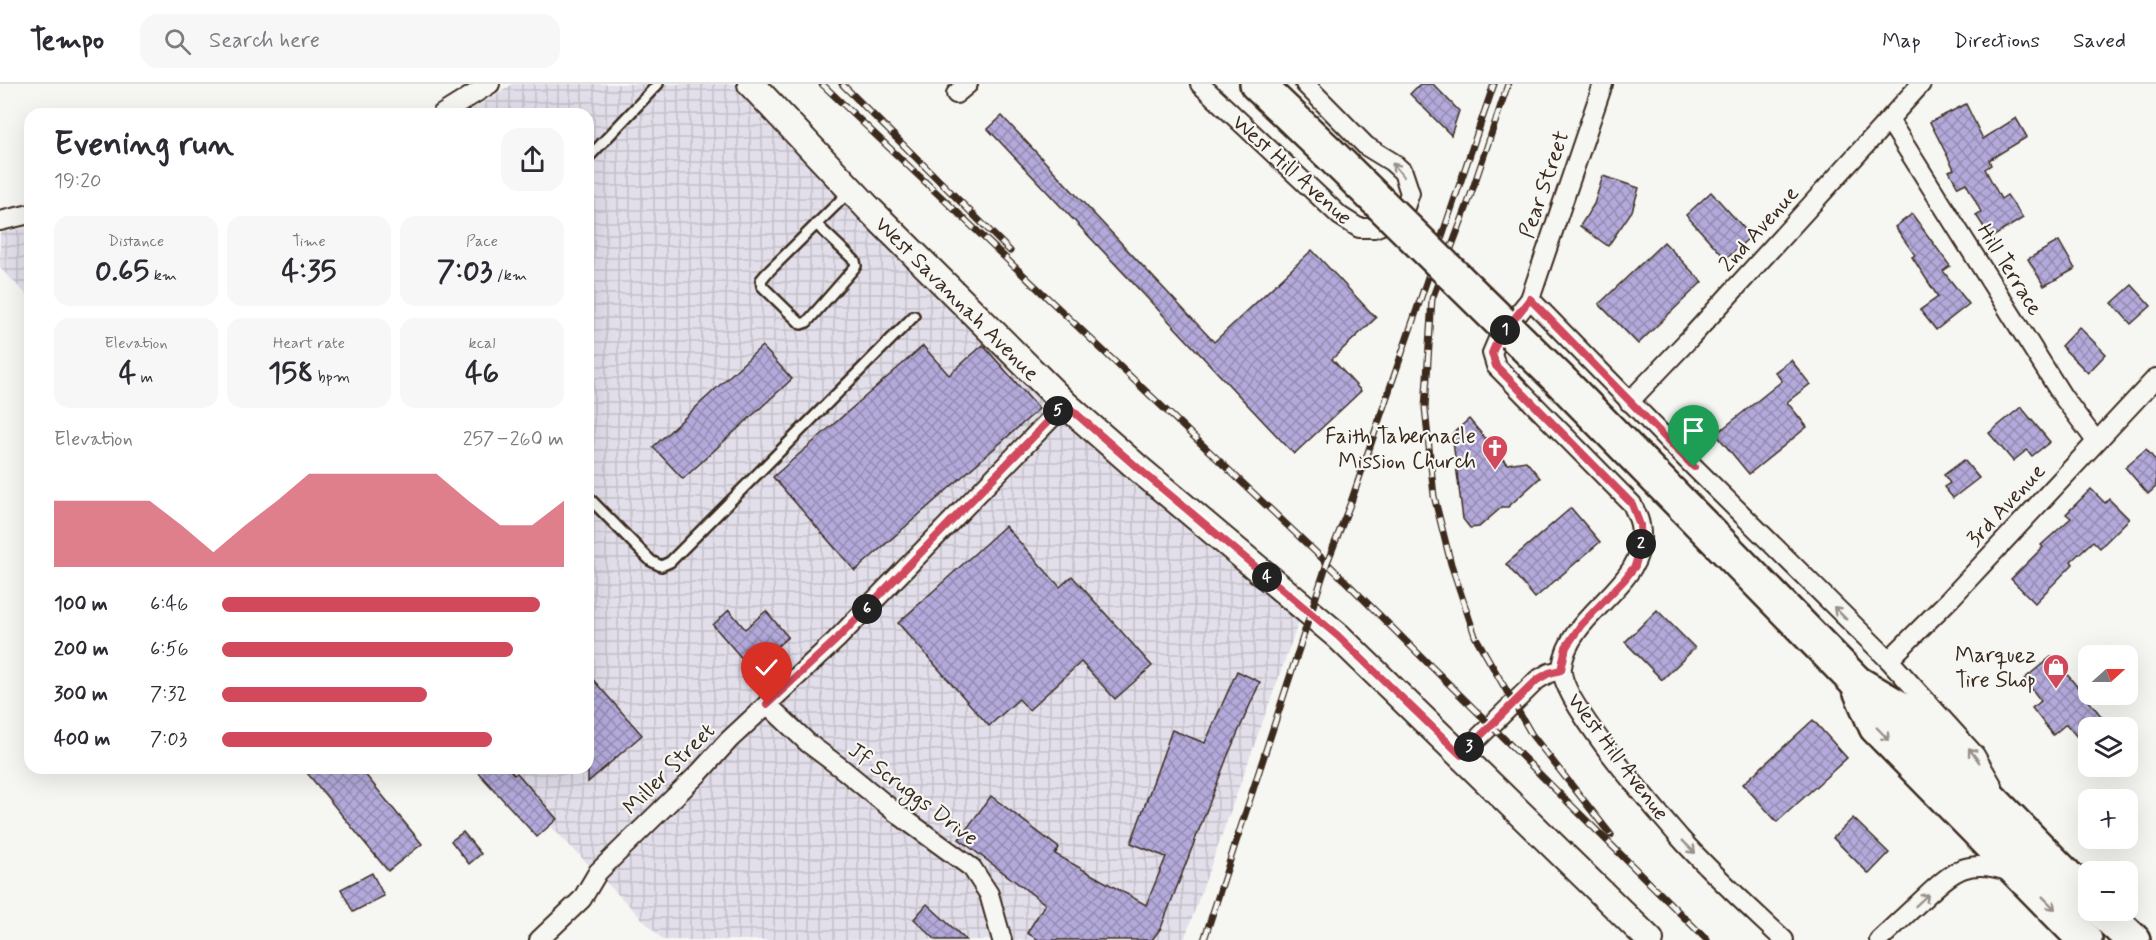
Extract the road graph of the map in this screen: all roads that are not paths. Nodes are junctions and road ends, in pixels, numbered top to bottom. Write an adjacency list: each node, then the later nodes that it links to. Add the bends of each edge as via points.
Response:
1 (490, 84): 9 (street)
2 (658, 84): 11 (lane)
3 (751, 84): 12 (street, West Savannah Avenue)
4 (1200, 84): 6 (street, West Hill Avenue, one-way to 6, via 1340,216 1359,228 1387,223 1404,210 1410,193 1403,172 1366,146)
5 (1257, 84): 25 (highway, West Hill Avenue, bridge, via 1563,383)
6 (1305, 84)
7 (1602, 84): 16 (street, Pear Street)
8 (1921, 84): 10 (street, 2nd Avenue)
9 (452, 108)
10 (1889, 120): 19 (street, 2nd Avenue); 21 (street, Hill Terrace, via 2062,397)
11 (594, 152)
12 (851, 190): 15 (lane); 20 (street, West Savannah Avenue)
13 (24, 215): 14 (street)
14 (0, 221)
15 (816, 224): 15 (lane, via 761,280 762,286 801,324 856,266)
16 (1530, 299): 19 (street, West Hill Avenue); 24 (street, West Hill Avenue, via 1498,339 1492,353 1496,366 1632,504 1640,525 1641,545 1635,566 1571,639)
17 (914, 316): 22 (lane, via 670,562 661,566 651,561)
18 (2156, 378): 21 (street, 3rd Avenue)
19 (1629, 402): 23 (street, West Hill Avenue, one-way to 19)
20 (1065, 404): 26 (street, Miller Street, via 836,640); 27 (street, West Savannah Avenue, via 1338,636)
21 (2096, 441): 23 (street, 3rd Avenue)
22 (594, 503)
23 (1889, 660): 28 (street, West Hill Avenue, one-way to 23, via 1975,755)
24 (1561, 670): 27 (street, via 1537,680); 35 (street, West Hill Avenue, one-way to 35, via 1581,714 1681,838)
25 (1857, 683): 28 (highway, West Hill Avenue, via 1903,710); 29 (highway, West Hill Avenue, one-way to 29, via 1876,727)
26 (767, 704): 32 (street, Miller Street, via 598,872 582,899); 33 (street, Jf Scruggs Drive, via 807,744 972,868 988,894)
27 (1461, 755): 34 (street, West Savannah Avenue)
28 (2014, 823): 30 (highway, West Hill Avenue)
29 (2022, 875): 36 (street, West Hill Avenue, one-way to 29, via 1950,873 1968,866 1993,865); 37 (highway, West Hill Avenue, one-way to 37)
30 (2078, 888)
31 (2113, 921): 38 (highway)
32 (539, 940)
33 (1002, 940)
34 (1650, 940)
35 (1785, 940)
36 (1879, 940)
37 (2085, 940)
38 (2133, 940)

